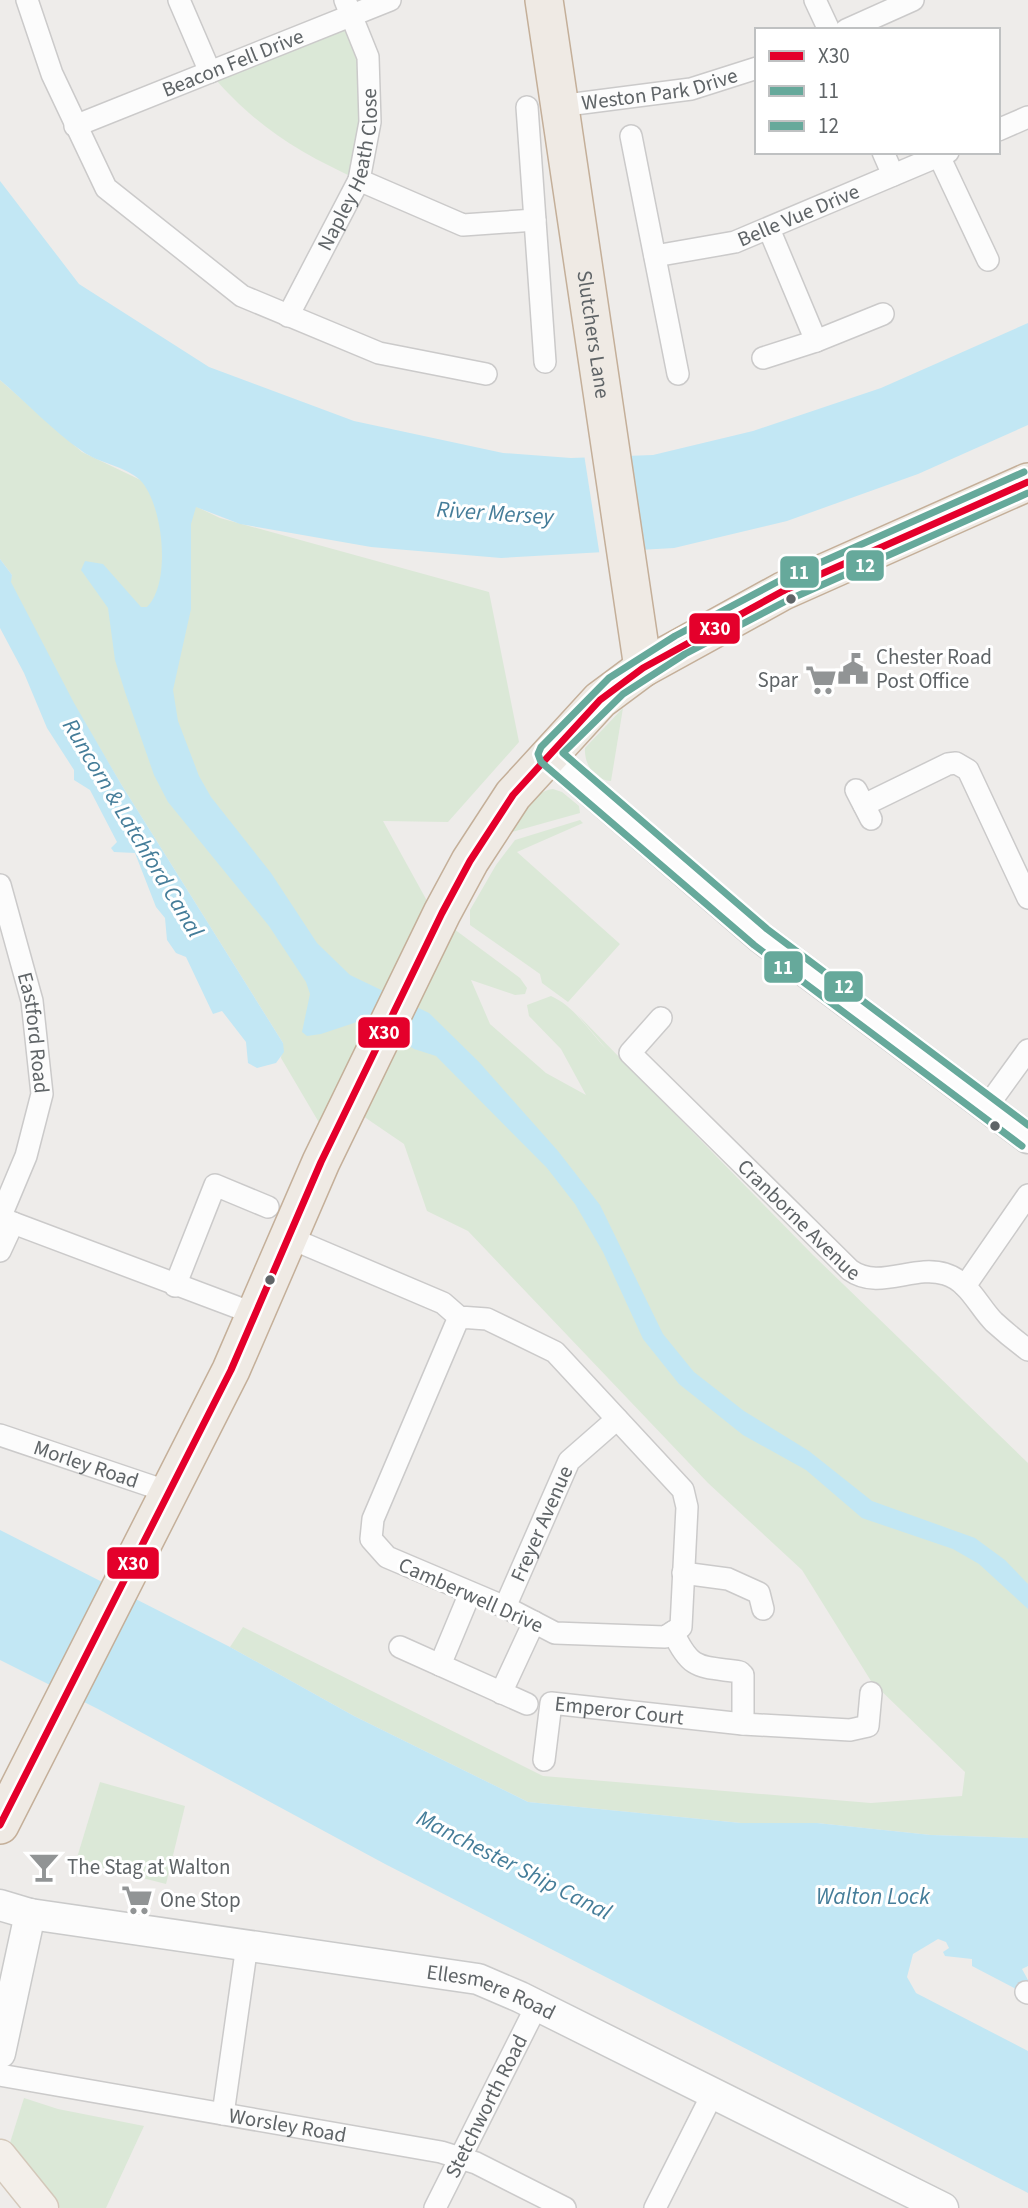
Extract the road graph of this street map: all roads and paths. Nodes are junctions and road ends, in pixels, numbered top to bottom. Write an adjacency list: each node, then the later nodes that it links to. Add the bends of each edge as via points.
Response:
1 (27, 0): 14 (street)
2 (179, 0): 11 (street)
3 (390, 0): 7 (street, Beacon Fell Drive)
4 (544, 0): 12 (highway, Slutchers Lane)
5 (815, 0): 8 (street)
6 (907, 3): 9 (street)
7 (348, 8): 11 (street, Beacon Fell Drive); 20 (street, Napley Heath Close, via 368,57 370,122)
8 (828, 28)
9 (851, 28)
10 (755, 69): 12 (street, Weston Park Drive, via 691,89)
11 (210, 72): 14 (street, Beacon Fell Drive)
12 (543, 107): 21 (street); 33 (highway, Slutchers Lane, via 608,442)
13 (1028, 117): 15 (street)
14 (75, 126): 26 (street, via 106,188 242,296)
15 (1000, 129)
16 (631, 136): 23 (street)
17 (884, 154): 19 (street)
18 (943, 154): 19 (street, Belle Vue Drive); 24 (street)
19 (893, 176): 22 (street, Belle Vue Drive)
20 (359, 180): 21 (street, via 463,225); 26 (street, Napley Heath Close)
21 (535, 220): 29 (street)
22 (769, 229): 23 (street, Belle Vue Drive, via 735,242); 27 (street)
23 (655, 256): 31 (street)
24 (988, 260)
25 (883, 313): 27 (street)
26 (288, 316): 30 (street, via 379,353)
27 (816, 341): 28 (street)
28 (763, 358)
29 (545, 362)
30 (486, 374)
31 (678, 374)
32 (1028, 482): 33 (highway, via 783,592)
33 (643, 668): 34 (highway, via 600,700)
34 (548, 754): 41 (main road, via 760,937); 46 (highway, via 480,845 439,920)
35 (864, 805): 37 (street, via 948,764 962,765)
36 (0, 886): 38 (street, Eastford Road)
37 (1028, 898)
38 (6, 932): 45 (street, Eastford Road, via 32,1001 42,1094)
39 (661, 1017): 49 (street, Cranborne Avenue, via 630,1053 850,1270 872,1279 935,1272)
40 (1028, 1050): 41 (street)
41 (986, 1108): 42 (main road)
42 (1028, 1138)
43 (1028, 1195): 49 (street)
44 (268, 1207): 48 (street, via 215,1185)
45 (4, 1220): 47 (street, Eastford Road); 48 (street)
46 (290, 1238): 50 (highway); 51 (street, via 443,1303)
47 (0, 1251)
48 (175, 1286): 50 (street)
49 (965, 1286): 52 (street, Cranborne Avenue, via 995,1322)
50 (255, 1314): 55 (highway)
51 (459, 1317): 53 (street, via 487,1319 555,1352); 57 (street, Camberwell Drive, via 373,1520 371,1539 387,1557)
52 (1028, 1350)
53 (617, 1419): 56 (street, via 683,1490 687,1507); 58 (street, Freyer Avenue, via 569,1461)
54 (0, 1435): 55 (street, Morley Road, via 157,1488)
55 (164, 1507): 69 (highway)
56 (683, 1573): 59 (street, via 728,1579 759,1593); 61 (street, via 681,1627)
57 (470, 1593): 58 (street, Camberwell Drive); 63 (street)
58 (505, 1608): 60 (street, Camberwell Drive)
59 (763, 1609)
60 (534, 1622): 61 (street, Camberwell Drive, via 555,1633 625,1638 665,1637); 64 (street)
61 (673, 1632): 67 (street, via 692,1664 743,1675)
62 (400, 1647): 63 (street)
63 (440, 1665): 64 (street)
64 (501, 1693): 66 (street)
65 (871, 1693): 67 (street, via 868,1726)
66 (527, 1704)
67 (743, 1724): 68 (street, Emperor Court, via 551,1703)
68 (544, 1760)
69 (0, 1825)
70 (0, 1905): 71 (main road, Ellesmere Road)
71 (30, 1914): 72 (main road, Ellesmere Road); 74 (main road)
72 (247, 1945): 73 (main road, Ellesmere Road, via 465,1976); 77 (street)
73 (537, 2005): 76 (main road, Ellesmere Road); 79 (street, Stetchworth Road)
74 (0, 2053)
75 (0, 2075): 77 (street, Worsley Road)
76 (713, 2093): 83 (street); 84 (main road, Ellesmere Road)
77 (222, 2115): 79 (street, Worsley Road)
78 (0, 2155): 80 (main road)
79 (460, 2157): 81 (street, Stetchworth Road); 82 (street, Worsley Road)
80 (42, 2208)
81 (435, 2208)
82 (565, 2208)
83 (655, 2208)
84 (943, 2208)

